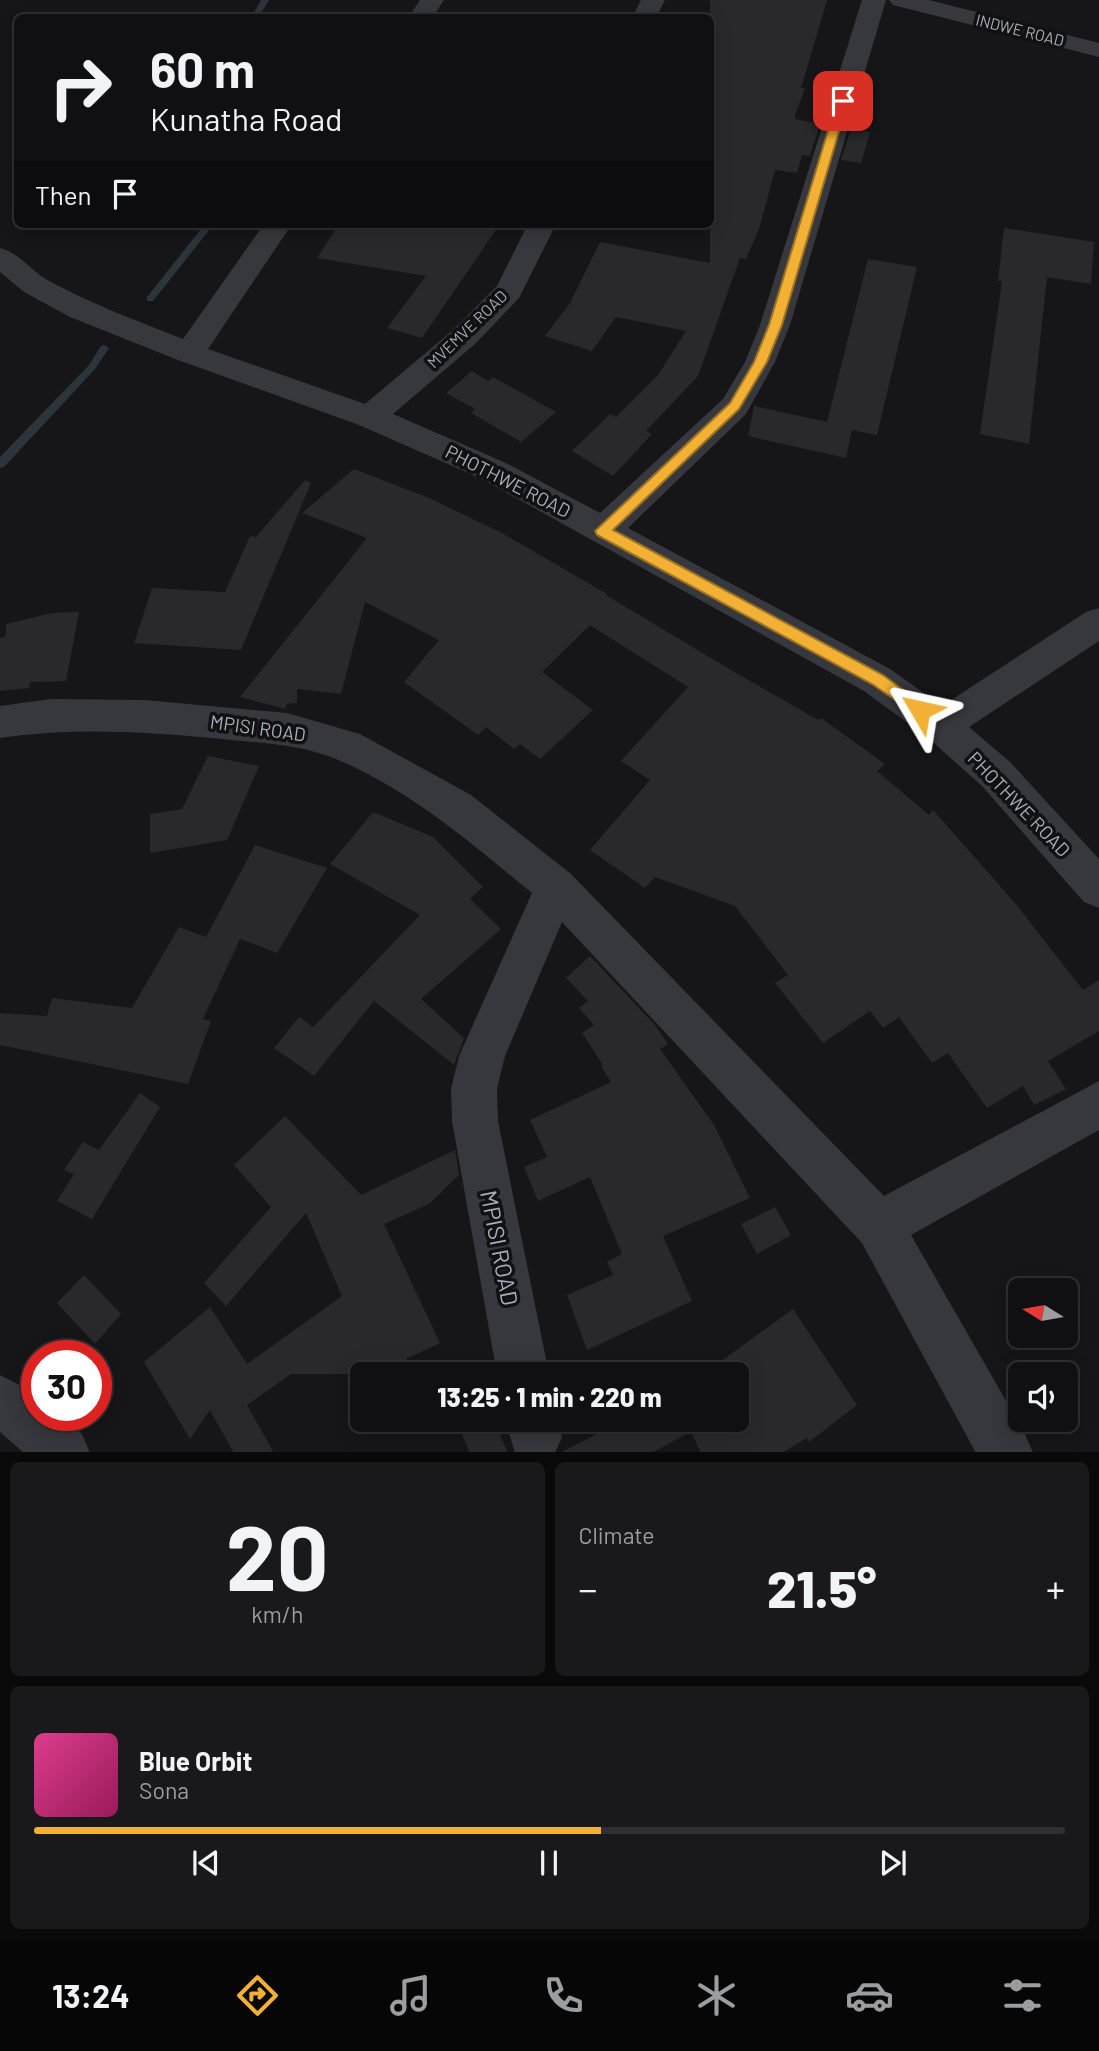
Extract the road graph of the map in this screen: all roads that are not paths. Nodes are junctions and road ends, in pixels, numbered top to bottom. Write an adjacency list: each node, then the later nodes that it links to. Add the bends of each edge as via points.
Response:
1 (874, 0): 9 (street, via 760,362 735,406)
2 (901, 0): 3 (street, INDWE ROAD)
3 (1099, 50)
4 (275, 228): 7 (street)
5 (540, 228): 8 (street, MVEMVE ROAD, via 509,291 464,337)
6 (0, 257): 7 (street, PHOTHWE ROAD, via 34,285 81,310)
7 (189, 353): 8 (street, PHOTHWE ROAD)
8 (370, 417): 9 (street, PHOTHWE ROAD, via 494,471)
9 (603, 531): 12 (street, PHOTHWE ROAD, via 877,680)
10 (1099, 622): 12 (street)
11 (0, 722): 13 (street, MPISI ROAD, via 51,715 145,716 247,724 319,737 346,746 457,807)
12 (941, 726): 14 (street, PHOTHWE ROAD, via 996,774)
13 (556, 887): 16 (street, MPISI ROAD); 17 (street, MPISI ROAD, via 482,1056 474,1089 475,1121)
14 (1099, 889)
15 (1099, 1104): 16 (street)
16 (879, 1226): 20 (street, MPISI ROAD)
17 (521, 1362)
18 (0, 1401): 19 (street, via 28,1419)
19 (63, 1452)
20 (1006, 1452)

